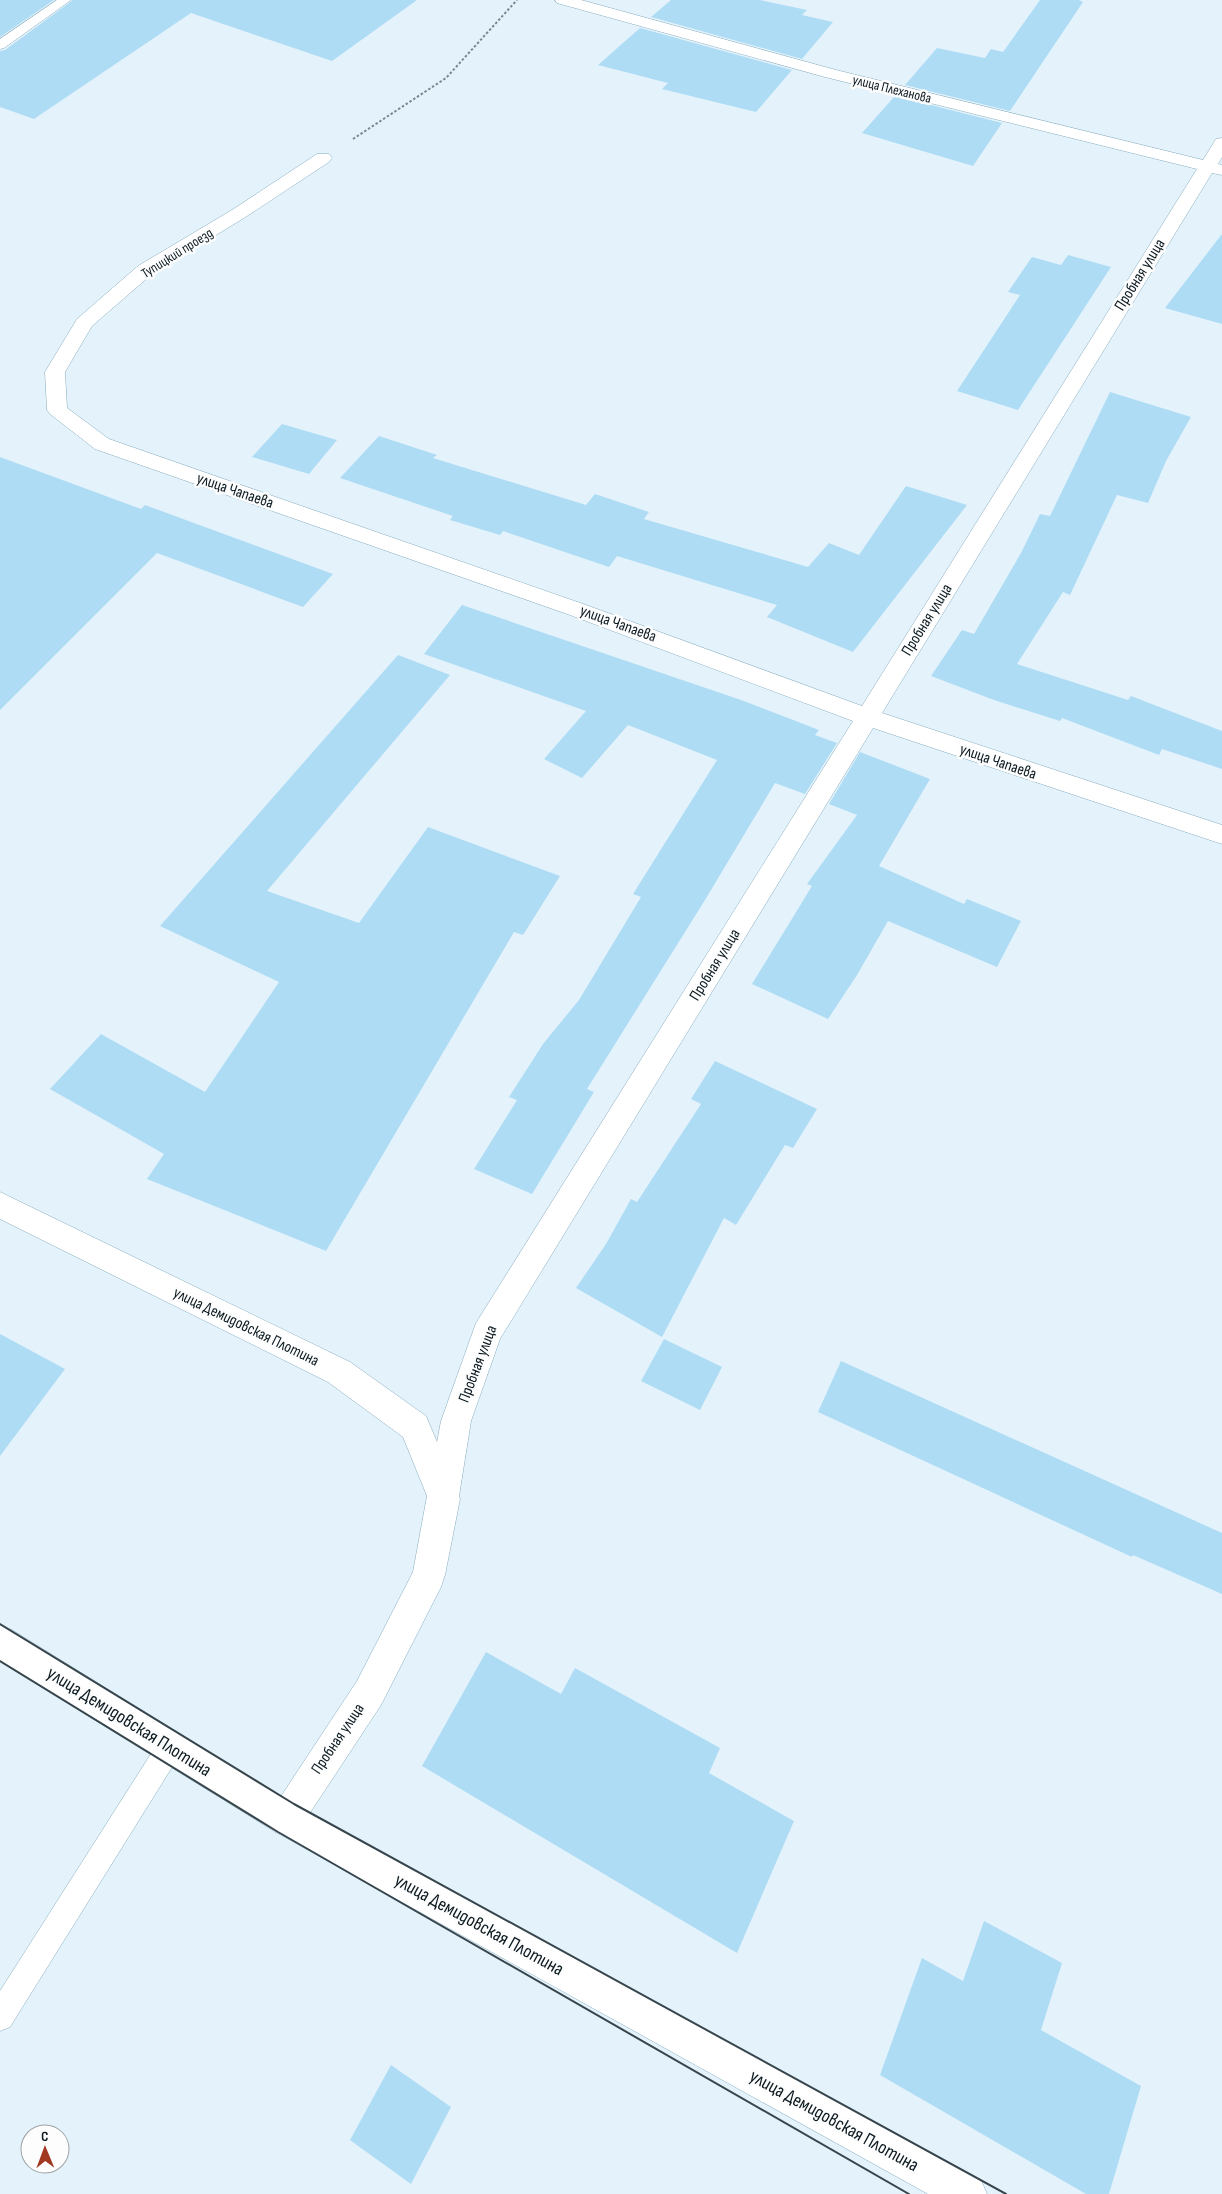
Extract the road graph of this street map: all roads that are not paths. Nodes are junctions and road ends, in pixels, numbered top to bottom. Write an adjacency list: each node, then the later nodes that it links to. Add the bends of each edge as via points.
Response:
1 (65, 0): 3 (lane)
2 (563, 0): 6 (street, улица Плеханова, via 831,74)
3 (0, 45)
4 (1222, 143): 6 (street, Пробная улица)
5 (323, 158): 7 (street, Тупицкий проезд, via 145,270 84,323)
6 (1215, 169): 8 (street, Пробная улица)
7 (55, 372): 8 (street, улица Чапаева, via 57,410 102,444 578,610)
8 (867, 717): 9 (street, улица Чапаева); 11 (street, Пробная улица, via 487,1333 456,1422)
9 (1222, 835)
10 (0, 1205): 11 (street, улица Демидовская Плотина, via 339,1372 415,1427)
11 (444, 1499): 14 (street, Пробная улица, via 429,1575 369,1693)
12 (0, 1642): 13 (street, улица Демидовская Плотина)
13 (170, 1747): 14 (street, улица Демидовская Плотина); 15 (lane)
14 (286, 1819): 16 (street, улица Демидовская Плотина)
15 (0, 2017)
16 (967, 2194)

